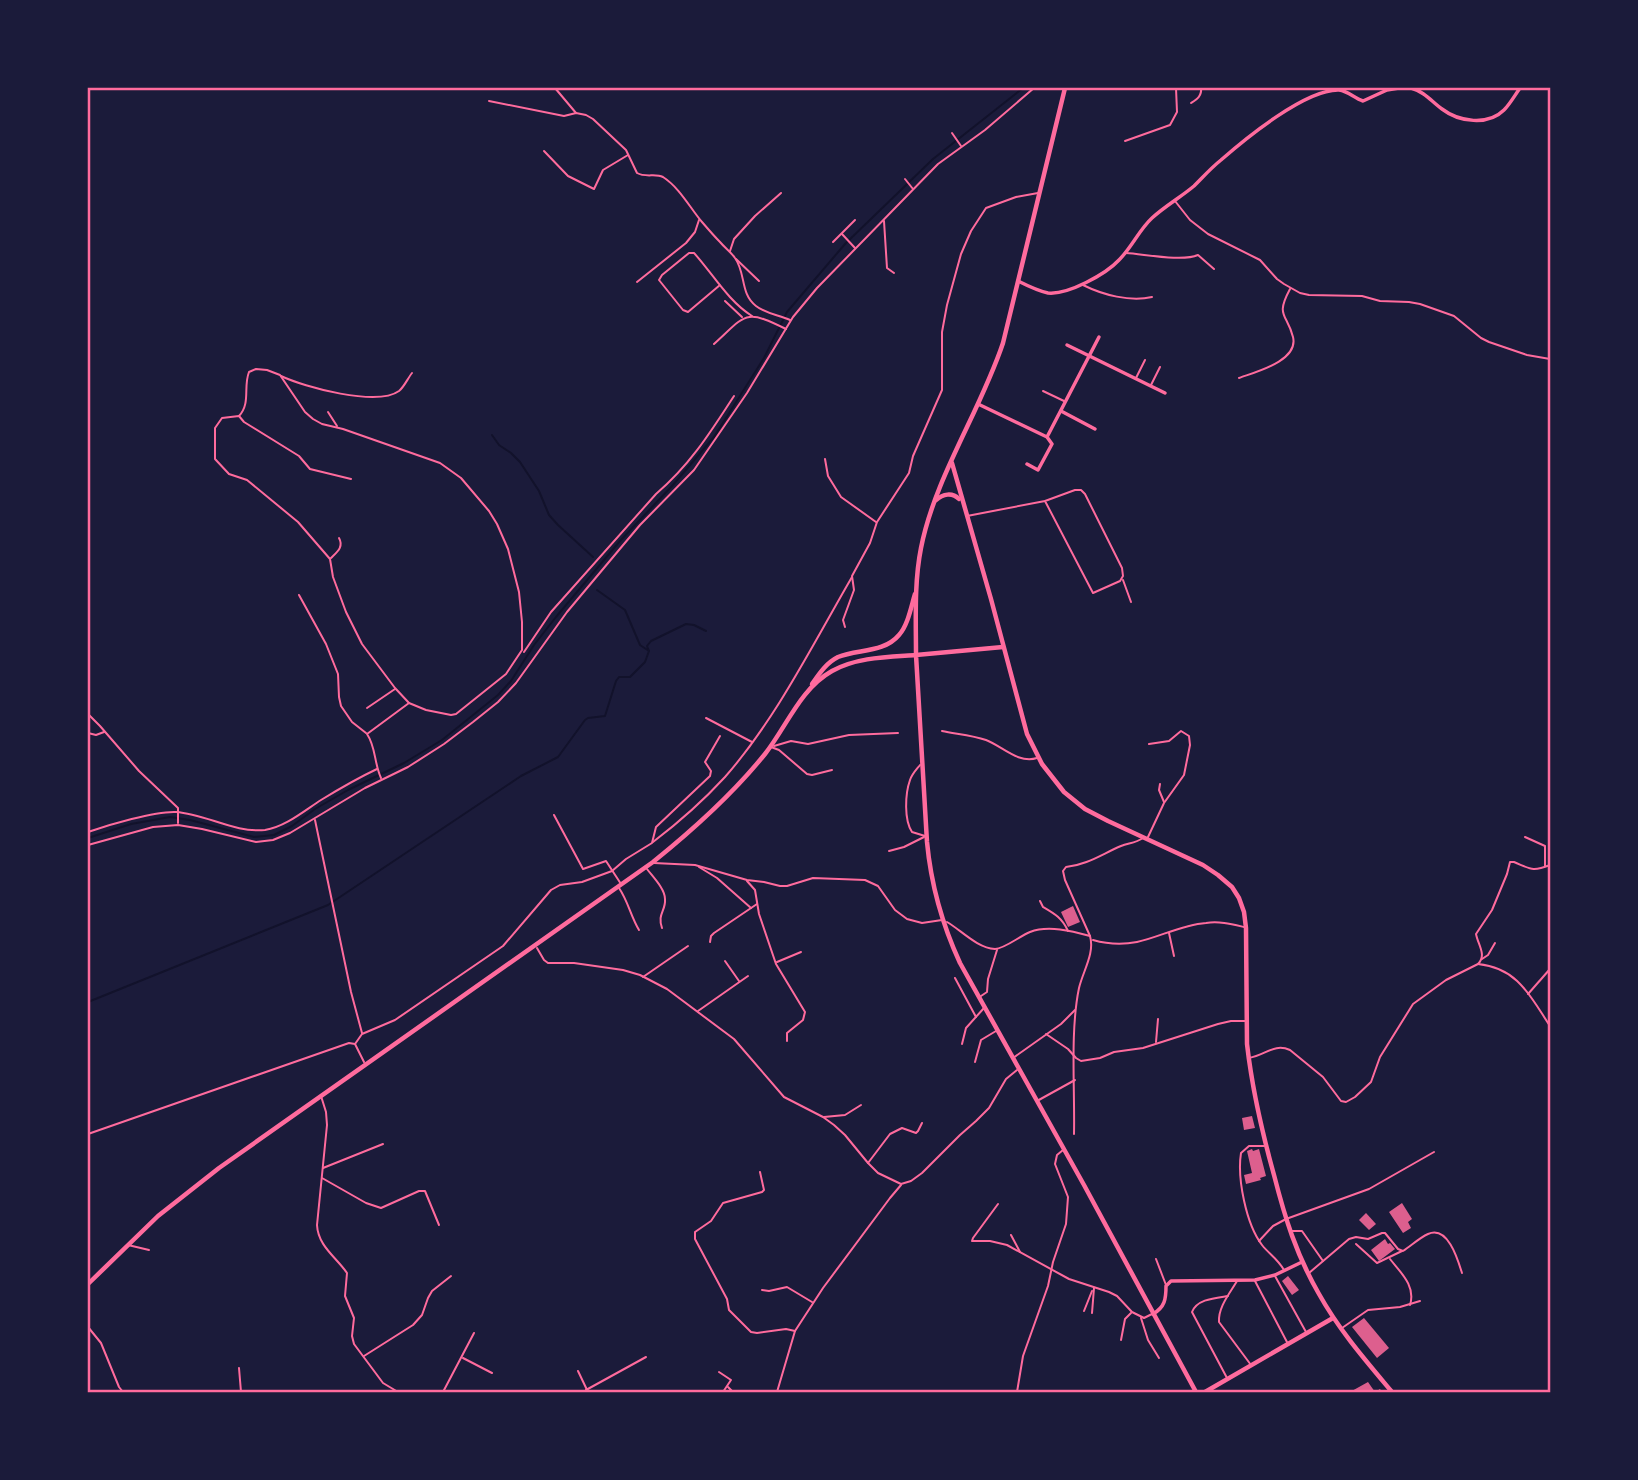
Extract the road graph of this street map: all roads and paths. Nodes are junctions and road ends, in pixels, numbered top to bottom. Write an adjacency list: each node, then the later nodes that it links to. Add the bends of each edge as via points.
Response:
1 (555, 88): 12 (lane)
2 (1034, 88): 15 (lane)
3 (1065, 88): 21 (street)
4 (1176, 88): 14 (lane, via 1177,112 1170,125)
5 (1200, 88): 11 (lane)
6 (1399, 88): 9 (street, via 1363,101)
7 (1411, 88): 8 (street, via 1428,95 1453,116 1475,121 1498,115)
8 (1520, 88)
9 (1334, 89): 22 (street, via 1275,118)
10 (489, 101): 12 (lane, via 564,117)
11 (1191, 103)
12 (576, 113): 17 (lane, via 593,119)
13 (951, 132): 15 (lane)
14 (1125, 141)
15 (961, 146): 19 (lane)
16 (544, 150): 17 (lane, via 568,176 594,189 603,170)
17 (628, 155): 23 (lane, via 637,173 662,177)
18 (905, 179): 19 (lane)
19 (914, 190): 25 (lane)
20 (781, 193): 29 (lane, via 734,239)
21 (1040, 193): 35 (street); 77 (lane, via 986,208 971,231 942,332 942,390 909,473)
22 (1174, 201): 30 (street, via 1143,227); 39 (lane, via 1199,228 1261,260)
23 (699, 219): 29 (lane); 36 (lane, via 686,243)
24 (855, 220): 26 (lane)
25 (884, 220): 28 (lane); 33 (lane, via 887,268)
26 (843, 235): 27 (lane); 28 (lane)
27 (833, 242)
28 (854, 247): 44 (lane)
29 (730, 251): 31 (lane)
30 (1125, 253): 32 (lane, via 1190,259 1198,255); 37 (street)
31 (736, 258): 34 (lane); 44 (lane, via 745,292 755,306)
32 (1214, 269)
33 (894, 273)
34 (759, 281)
35 (1018, 281): 37 (street, via 1051,293); 62 (street, via 1000,352)
36 (637, 282)
37 (1082, 284): 40 (lane, via 1132,299)
38 (720, 285): 38 (lane, via 692,253 659,280 688,312); 42 (lane)
39 (1291, 289): 50 (lane, via 1309,295 1420,304 1454,316 1489,342); 56 (lane, via 1282,311 1294,340 1292,346 1276,363)
40 (1152, 297)
41 (725, 300): 43 (lane)
42 (752, 316): 43 (lane); 45 (lane)
43 (742, 318): 47 (lane)
44 (791, 321): 45 (lane)
45 (787, 329): 110 (lane, via 694,470 640,525 516,683 444,744)
46 (1099, 337): 49 (street)
47 (714, 344)
48 (1067, 345): 49 (street)
49 (1089, 356): 55 (street); 61 (street)
50 (1550, 359)
51 (1145, 360): 55 (lane)
52 (1160, 367): 57 (lane)
53 (412, 373): 54 (lane, via 399,390 380,398 352,396)
54 (280, 375): 65 (lane, via 267,370 249,372 246,404); 66 (lane, via 313,419)
55 (1135, 378): 57 (street)
56 (1238, 378)
57 (1150, 386): 59 (street)
58 (1043, 391): 61 (lane)
59 (1165, 393)
60 (734, 396): 88 (lane, via 699,450 551,612)
61 (1065, 402): 63 (street)
62 (978, 404): 68 (street); 70 (street)
63 (1061, 411): 67 (street); 68 (street)
64 (328, 412): 66 (lane)
65 (239, 416): 72 (lane, via 299,456 310,469); 79 (lane, via 222,418 215,428 215,459 298,522)
66 (339, 428): 88 (lane, via 440,463 461,478 489,512 508,549 519,592)
67 (1095, 429)
68 (1047, 437): 71 (street, via 1052,444 1038,470)
69 (825, 459): 77 (lane, via 828,476 841,497)
70 (951, 463): 73 (street); 75 (street)
71 (1027, 464)
72 (351, 479)
73 (934, 501): 75 (street, via 950,494); 82 (street, via 921,547)
74 (1045, 501): 76 (lane); 81 (lane, via 1075,490 1083,492 1122,568); 81 (lane, via 1093,593)
75 (962, 503): 76 (street)
76 (966, 516): 86 (street)
77 (877, 522): 80 (lane)
78 (339, 538): 79 (lane, via 340,548)
79 (330, 559): 91 (lane, via 346,612 362,644)
80 (852, 576): 85 (lane, via 855,590 843,620); 103 (lane)
81 (1122, 578): 84 (lane)
82 (917, 590): 90 (street); 92 (street, via 903,629 892,642 837,658)
83 (299, 595): 101 (lane, via 327,644 338,674 341,706)
84 (1131, 602)
85 (845, 628)
86 (1004, 647): 90 (street); 106 (street)
87 (88, 649): 89 (lane)
88 (524, 651): 93 (lane, via 506,674 456,714)
89 (88, 655)
90 (916, 655): 92 (street, via 846,664); 107 (street)
91 (396, 688): 93 (lane); 94 (lane)
92 (805, 693): 105 (street)
93 (410, 703): 101 (lane)
94 (368, 708)
95 (88, 714): 98 (lane)
96 (706, 718): 103 (lane)
97 (942, 731): 106 (lane, via 986,740 1030,760)
98 (105, 732): 99 (lane); 113 (lane)
99 (88, 733)
100 (898, 733): 105 (lane, via 849,735 808,744 791,741)
101 (367, 734): 108 (lane)
102 (720, 736): 121 (lane, via 705,762 710,776 656,827)
103 (752, 742): 121 (lane, via 724,778)
104 (1149, 744): 112 (lane, via 1169,741 1181,731 1190,740 1184,775)
105 (770, 747): 109 (lane, via 807,774); 124 (street, via 712,812)
106 (1038, 758): 120 (street, via 1052,779 1085,809)
107 (922, 763): 118 (street); 118 (lane, via 909,783 907,817 912,832)
108 (377, 770): 110 (lane); 113 (lane, via 266,830 242,829)
109 (832, 770)
110 (382, 779): 115 (lane)
111 (1160, 784): 112 (lane)
112 (1164, 803): 120 (lane)
113 (178, 813): 116 (lane); 117 (lane)
114 (554, 815): 129 (lane, via 583,869 606,862)
115 (315, 819): 116 (lane, via 290,833 256,842); 171 (lane)
116 (178, 825): 122 (lane)
117 (88, 832)
118 (926, 836): 123 (lane); 135 (street)
119 (1525, 837): 127 (lane, via 1545,846)
120 (1146, 838): 137 (street, via 1226,881 1239,898); 141 (lane, via 1064,869)
121 (652, 844): 129 (lane)
122 (88, 845)
123 (889, 851)
124 (653, 863): 125 (lane); 128 (street)
125 (695, 865): 130 (lane); 134 (lane)
126 (1550, 865): 127 (lane)
127 (1545, 867): 150 (lane, via 1535,870 1510,862 1492,910 1476,934)
128 (646, 868): 131 (street); 136 (lane, via 664,895)
129 (612, 871): 131 (lane); 171 (lane, via 551,890 508,943 395,1020)
130 (747, 880): 133 (lane); 135 (lane, via 780,886 813,878 865,880 878,886 907,919)
131 (620, 886): 138 (lane); 145 (street)
132 (1040, 901): 139 (lane)
133 (758, 904): 134 (lane); 152 (lane)
134 (751, 908): 143 (lane, via 714,933)
135 (942, 920): 147 (lane); 160 (street)
136 (662, 928)
137 (1246, 928): 140 (lane, via 1214,922); 168 (street)
138 (639, 930)
139 (1068, 931): 141 (lane); 147 (lane, via 1036,930)
140 (1168, 931): 142 (lane, via 1129,943); 149 (lane)
141 (1090, 936): 142 (lane)
142 (1092, 940): 162 (lane)
143 (710, 942)
144 (1495, 943): 150 (lane)
145 (536, 945): 156 (lane, via 548,963 611,967); 181 (street)
146 (688, 946): 156 (lane)
147 (997, 949): 160 (lane, via 987,992)
148 (801, 952): 152 (lane)
149 (1174, 956)
150 (1482, 960): 153 (lane)
151 (725, 961): 158 (lane)
152 (776, 963): 173 (lane, via 805,1015 787,1033)
153 (1478, 964): 159 (lane, via 1506,971); 178 (lane, via 1413,1004 1380,1057 1371,1083 1349,1101 1341,1101 1323,1077 1286,1049 1277,1047)
154 (1550, 969): 159 (lane)
155 (748, 976): 158 (lane)
156 (643, 977): 163 (lane)
157 (955, 978): 164 (lane)
158 (740, 981): 163 (lane)
159 (1528, 994): 166 (lane)
160 (979, 997): 161 (street)
161 (984, 1008): 164 (lane); 170 (street)
162 (1077, 1008): 172 (lane); 177 (lane)
163 (697, 1012): 187 (lane, via 734,1039 784,1097)
164 (976, 1017): 175 (lane, via 966,1028)
165 (1158, 1019): 176 (lane)
166 (1545, 1019): 167 (lane); 169 (lane)
167 (1550, 1020)
168 (1247, 1021): 176 (lane, via 1218,1024); 178 (street)
169 (1550, 1026)
170 (997, 1030): 179 (street); 180 (lane, via 981,1040)
171 (362, 1034): 174 (lane)
172 (1046, 1034): 177 (lane); 179 (lane)
173 (787, 1041)
174 (355, 1044): 181 (lane); 189 (lane)
175 (962, 1044)
176 (1156, 1044): 177 (lane, via 1093,1060)
177 (1075, 1057): 183 (lane)
178 (1248, 1058): 192 (street)
179 (1012, 1059): 182 (street)
180 (975, 1062)
181 (365, 1064): 184 (street)
182 (1018, 1069): 185 (street); 199 (lane, via 976,1121 922,1173)
183 (1075, 1080): 185 (lane); 190 (lane)
184 (321, 1095): 196 (lane, via 327,1112); 207 (street, via 208,1176)
185 (1036, 1102): 193 (street)
186 (861, 1105): 187 (lane, via 845,1115)
187 (823, 1117): 195 (lane)
188 (922, 1123): 195 (lane, via 916,1133 902,1128 890,1134)
189 (88, 1134)
190 (1074, 1134)
191 (383, 1144): 196 (lane)
192 (1266, 1146): 201 (street); 205 (lane, via 1249,1146 1240,1157 1246,1208)
193 (1064, 1149): 215 (lane, via 1055,1164 1069,1203); 234 (street)
194 (1434, 1152): 201 (lane, via 1369,1189)
195 (868, 1163): 199 (lane)
196 (322, 1169): 198 (lane)
197 (760, 1171): 239 (lane, via 762,1192 723,1203 694,1236 729,1310 751,1332)
198 (321, 1177): 202 (lane, via 381,1208 425,1191); 244 (lane, via 318,1236 347,1273 345,1296 354,1318 352,1340)
199 (901, 1184): 229 (lane)
200 (998, 1204): 210 (lane, via 972,1241 1002,1243)
201 (1286, 1219): 203 (street); 205 (lane)
202 (439, 1225)
203 (1290, 1231): 213 (street); 214 (lane, via 1302,1231)
204 (1011, 1235): 210 (lane)
205 (1259, 1241): 216 (lane)
206 (1356, 1244): 211 (lane, via 1374,1262)
207 (127, 1245): 208 (lane); 223 (street)
208 (149, 1250)
209 (1403, 1251): 211 (lane); 214 (lane, via 1380,1233 1370,1239 1349,1239); 217 (lane, via 1428,1234 1441,1235 1453,1248)
210 (1020, 1253): 215 (lane)
211 (1389, 1258): 230 (lane, via 1409,1284)
212 (1156, 1259): 224 (lane)
213 (1302, 1262): 216 (street); 218 (street)
214 (1323, 1262): 218 (lane)
215 (1052, 1269): 225 (lane); 263 (lane, via 1023,1356)
216 (1284, 1270): 219 (street)
217 (1462, 1273)
218 (1308, 1274): 236 (street)
219 (1275, 1275): 222 (street); 241 (lane)
220 (452, 1276): 244 (lane, via 432,1291 422,1315 412,1325)
221 (1237, 1280): 222 (street); 224 (street, via 1171,1281); 227 (lane)
222 (1255, 1280): 243 (lane)
223 (88, 1284)
224 (1166, 1286): 234 (street, via 1163,1307)
225 (1094, 1287): 231 (lane); 232 (lane, via 1117,1296); 233 (lane)
226 (762, 1290): 229 (lane, via 787,1287)
227 (1228, 1296): 248 (lane, via 1219,1322); 253 (lane, via 1203,1301 1192,1312)
228 (1420, 1301): 230 (lane)
229 (813, 1303): 239 (lane)
230 (1410, 1305): 238 (lane, via 1368,1310)
231 (1084, 1311)
232 (1132, 1312): 235 (lane); 242 (lane, via 1125,1319)
233 (1092, 1314)
234 (1153, 1314): 235 (lane); 264 (street)
235 (1141, 1317): 247 (lane)
236 (1333, 1318): 238 (street); 241 (street)
237 (88, 1327): 256 (lane, via 101,1343)
238 (1341, 1328): 266 (street)
239 (795, 1331): 262 (lane)
240 (474, 1333): 246 (lane)
241 (1306, 1334): 243 (street)
242 (1121, 1339)
243 (1288, 1344): 248 (street)
244 (363, 1357): 258 (lane, via 383,1383)
245 (646, 1357): 255 (lane)
246 (462, 1358): 252 (lane); 259 (lane)
247 (1159, 1358)
248 (1252, 1366): 253 (street)
249 (239, 1368): 257 (lane)
250 (578, 1371): 255 (lane)
251 (719, 1372): 254 (lane, via 731,1380)
252 (492, 1373)
253 (1228, 1379): 265 (street)
254 (727, 1387): 260 (lane); 261 (lane)
255 (587, 1391)
256 (123, 1392)
257 (241, 1392)
258 (398, 1392)
259 (443, 1392)
260 (723, 1392)
261 (733, 1392)
262 (777, 1392)
263 (1017, 1392)
264 (1196, 1392)
265 (1205, 1392)
266 (1392, 1392)

